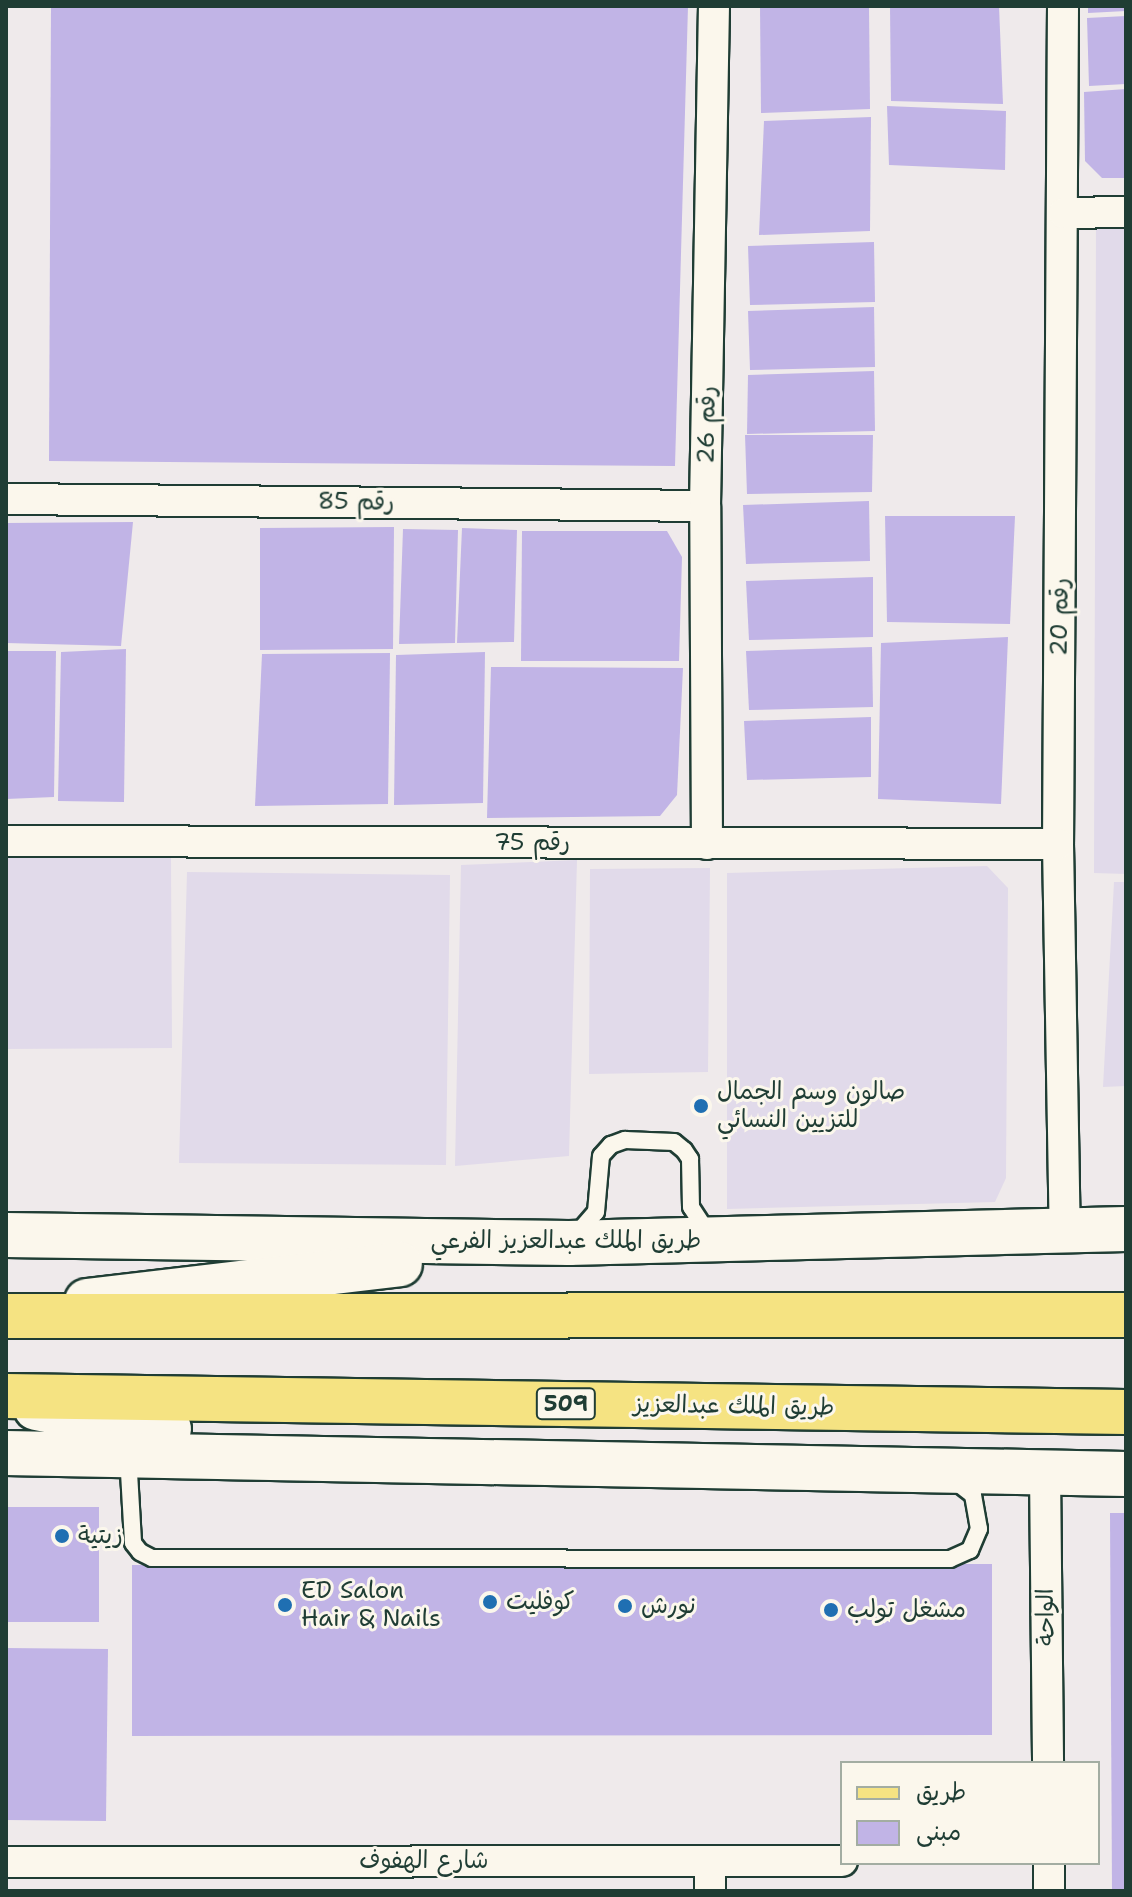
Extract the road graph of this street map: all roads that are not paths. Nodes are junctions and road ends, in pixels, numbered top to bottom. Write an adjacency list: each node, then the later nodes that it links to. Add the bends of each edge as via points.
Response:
1 (714, 6): 6 (street, رقم 26)
2 (1063, 6): 4 (street, رقم 20)
3 (1126, 212): 4 (street)
4 (1064, 213): 9 (street, رقم 20)
5 (6, 499): 6 (street, رقم 85)
6 (705, 506): 8 (street, رقم 26)
7 (6, 841): 8 (street, رقم 75)
8 (707, 844): 9 (street, رقم 75)
9 (1058, 844): 10 (street, رقم 20)
10 (1065, 1228): 11 (main road, طريق الملك عبدالعزيز الفرعي); 13 (main road, طريق الملك عبدالعزيز الفرعي)
11 (1126, 1229)
12 (6, 1235): 14 (main road, طريق الملك عبدالعزيز الفرعي)
13 (713, 1240): 14 (main road, طريق الملك عبدالعزيز الفرعي); 14 (lane, via 691,1207 690,1159 684,1150 674,1142 625,1140 601,1156 596,1212)
14 (569, 1243): 15 (main road)
15 (6, 1314): 16 (main road)
16 (1126, 1315)
17 (6, 1396): 19 (main road, طريق الملك عبدالعزيز / 509)
18 (6, 1403): 22 (main road, via 132,1427 448,1443)
19 (1126, 1412)
20 (6, 1453): 21 (main road)
21 (128, 1454): 22 (main road); 23 (lane, via 133,1543 152,1558 950,1559 970,1550 979,1529 973,1495)
22 (555, 1463): 23 (main road)
23 (939, 1470): 24 (main road)
24 (1045, 1472): 25 (main road); 26 (street, الواحة)
25 (1126, 1474)
26 (1048, 1761)
27 (710, 1861): 28 (street, شارع الهفوف); 29 (street, شارع الهفوف); 31 (street)
28 (840, 1861)
29 (6, 1862)
30 (1049, 1865): 32 (street)
31 (710, 1891)
32 (1049, 1891)

